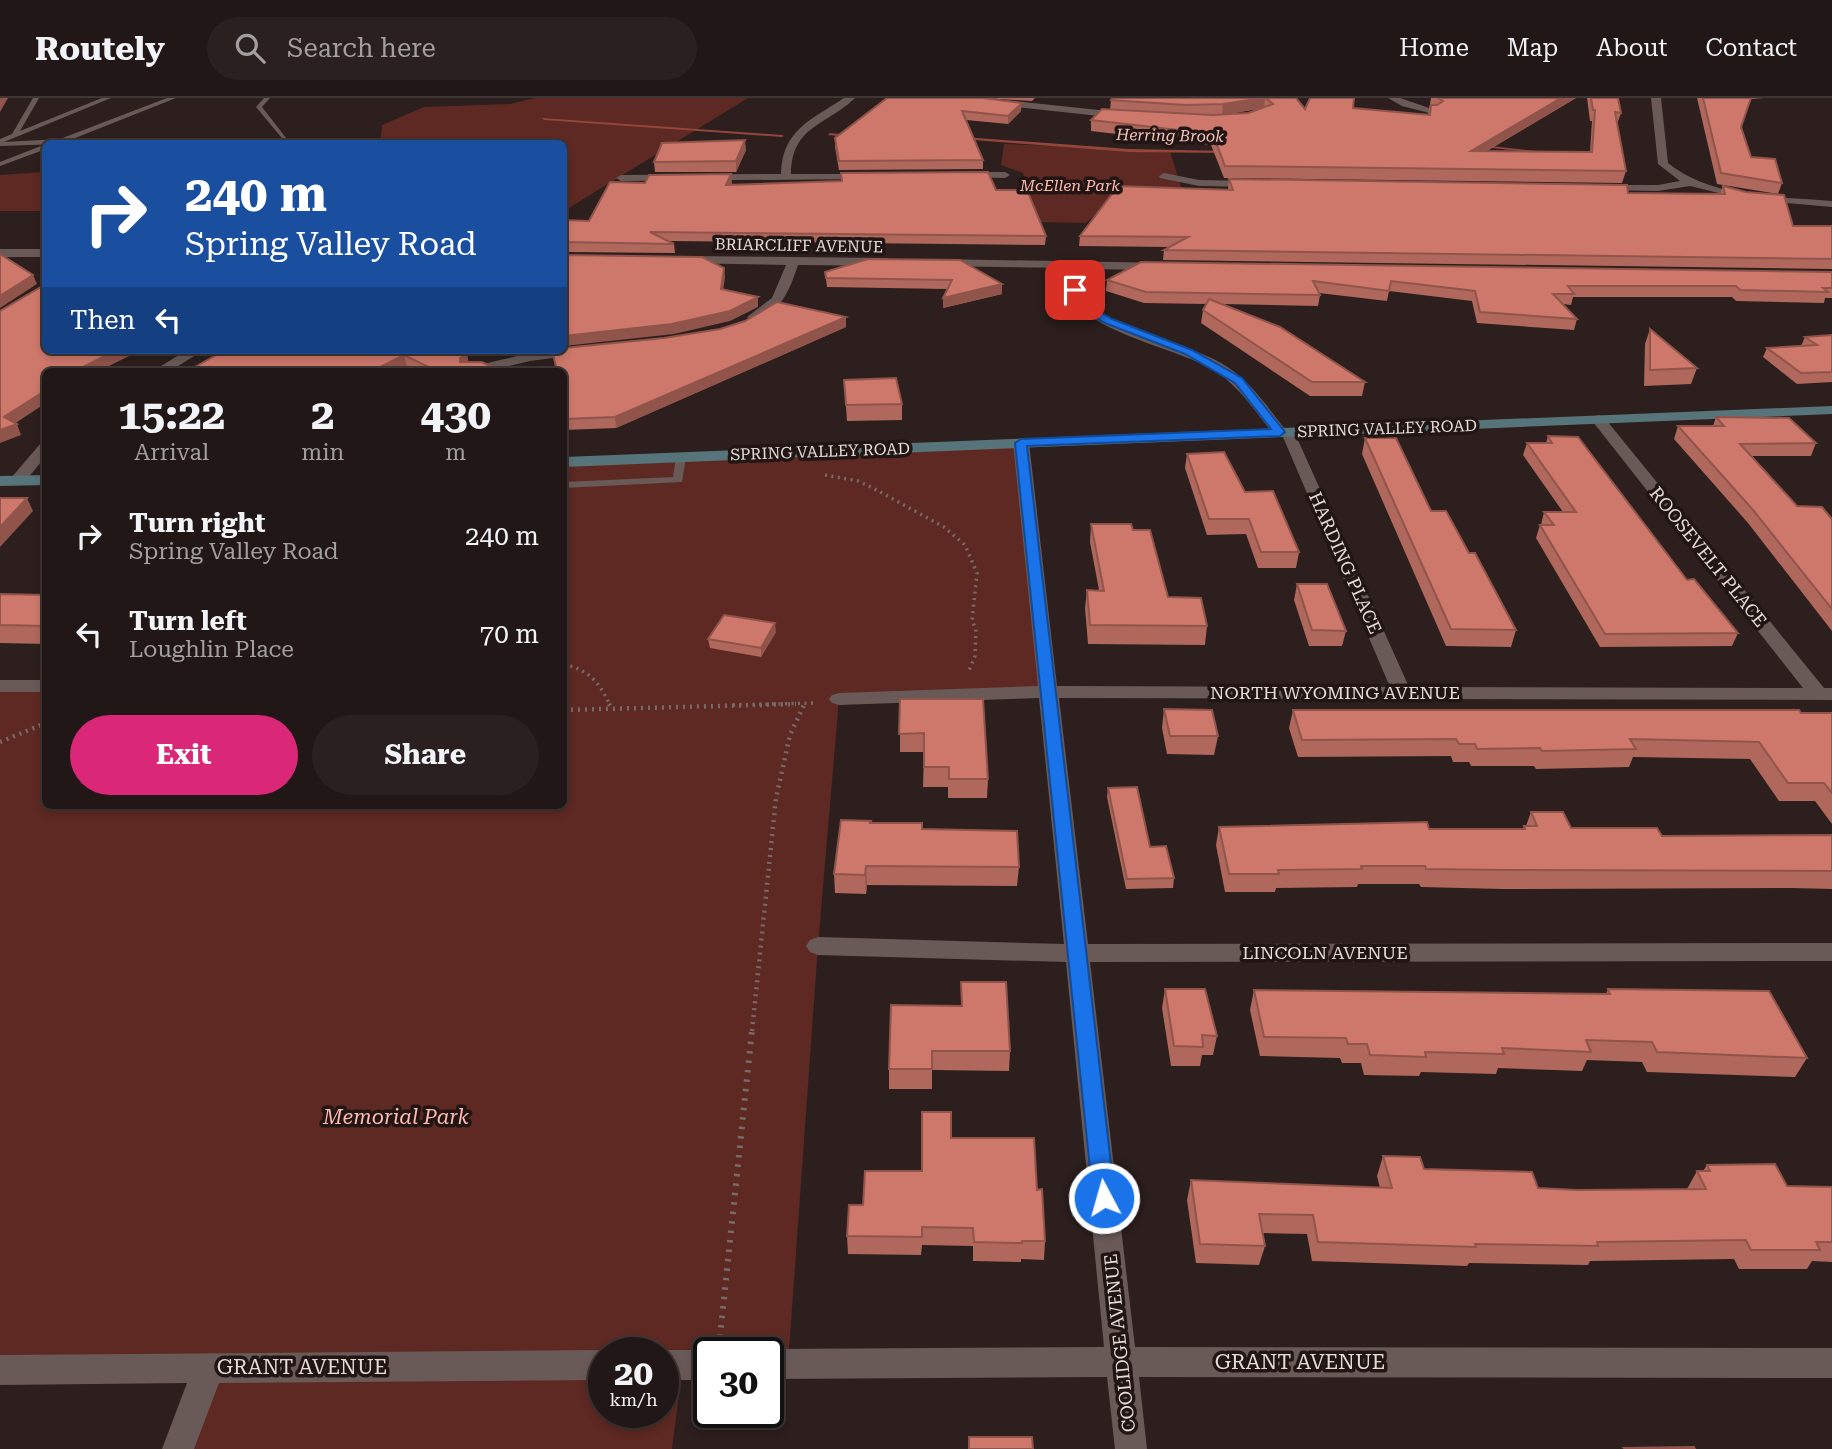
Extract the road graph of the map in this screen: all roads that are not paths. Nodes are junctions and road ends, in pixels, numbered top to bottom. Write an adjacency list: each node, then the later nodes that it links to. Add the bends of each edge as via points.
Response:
1 (36, 98): 13 (lane)
2 (108, 98): 13 (lane)
3 (173, 98): 14 (lane)
4 (267, 98): 15 (lane, via 259,107)
5 (850, 98): 25 (street, via 792,142)
6 (960, 98): 10 (street)
7 (1078, 98): 10 (street)
8 (1393, 98): 11 (street)
9 (1656, 98): 26 (street, via 1663,164)
10 (1068, 110): 12 (street)
11 (1433, 111)
12 (1142, 118)
13 (15, 134): 17 (lane)
14 (62, 140)
15 (286, 140)
16 (42, 142): 17 (lane)
17 (0, 143)
18 (42, 148): 19 (lane)
19 (0, 164)
20 (1005, 174): 21 (street)
21 (950, 175)
22 (881, 176): 25 (street)
23 (1164, 176): 27 (street, via 1199,183)
24 (621, 178): 25 (street)
25 (786, 178)
26 (1692, 182): 28 (street, via 1658,188); 29 (street, via 1749,195)
27 (1267, 184)
28 (1593, 188)
29 (1832, 204)
30 (0, 253): 31 (street)
31 (42, 253)
32 (671, 260): 33 (street, BRIARCLIFF AVENUE)
33 (793, 261): 34 (street, BRIARCLIFF AVENUE); 38 (street, via 774,305)
34 (901, 262)
35 (928, 263): 36 (street)
36 (1074, 265): 37 (street); 47 (street, HARDING PLACE, via 1075,290 1091,311 1238,380)
37 (1170, 266)
38 (743, 323)
39 (594, 349): 40 (street)
40 (567, 352)
41 (190, 354): 43 (street)
42 (554, 354): 44 (street)
43 (165, 368)
44 (484, 368)
45 (1832, 410): 46 (street, SPRING VALLEY ROAD)
46 (1598, 419): 47 (street, SPRING VALLEY ROAD); 59 (street, ROOSEVELT PLACE)
47 (1284, 432): 48 (street, SPRING VALLEY ROAD); 58 (street, HARDING PLACE)
48 (1021, 443): 50 (street, SPRING VALLEY ROAD); 57 (street, COOLIDGE AVENUE)
49 (42, 450): 53 (street)
50 (681, 457): 51 (street, SPRING VALLEY ROAD); 54 (lane, via 678,480)
51 (567, 462)
52 (42, 480): 53 (street)
53 (8, 481)
54 (567, 485)
55 (0, 686): 56 (street)
56 (42, 686)
57 (1048, 692): 58 (street, NORTH WYOMING AVENUE); 60 (street, NORTH WYOMING AVENUE); 63 (street, COOLIDGE AVENUE)
58 (1402, 693): 59 (street, NORTH WYOMING AVENUE)
59 (1825, 694)
60 (839, 699)
61 (818, 946): 63 (street, LINCOLN AVENUE)
62 (1832, 952): 63 (street, LINCOLN AVENUE)
63 (1077, 953): 64 (street, COOLIDGE AVENUE)
64 (1122, 1362): 65 (street, GRANT AVENUE); 66 (street, GRANT AVENUE); 71 (street, COOLIDGE AVENUE)
65 (1832, 1363)
66 (784, 1364)
67 (588, 1365): 68 (street, GRANT AVENUE)
68 (209, 1368): 69 (street, GRANT AVENUE); 70 (street)
69 (0, 1370)
70 (178, 1449)
71 (1131, 1449)

